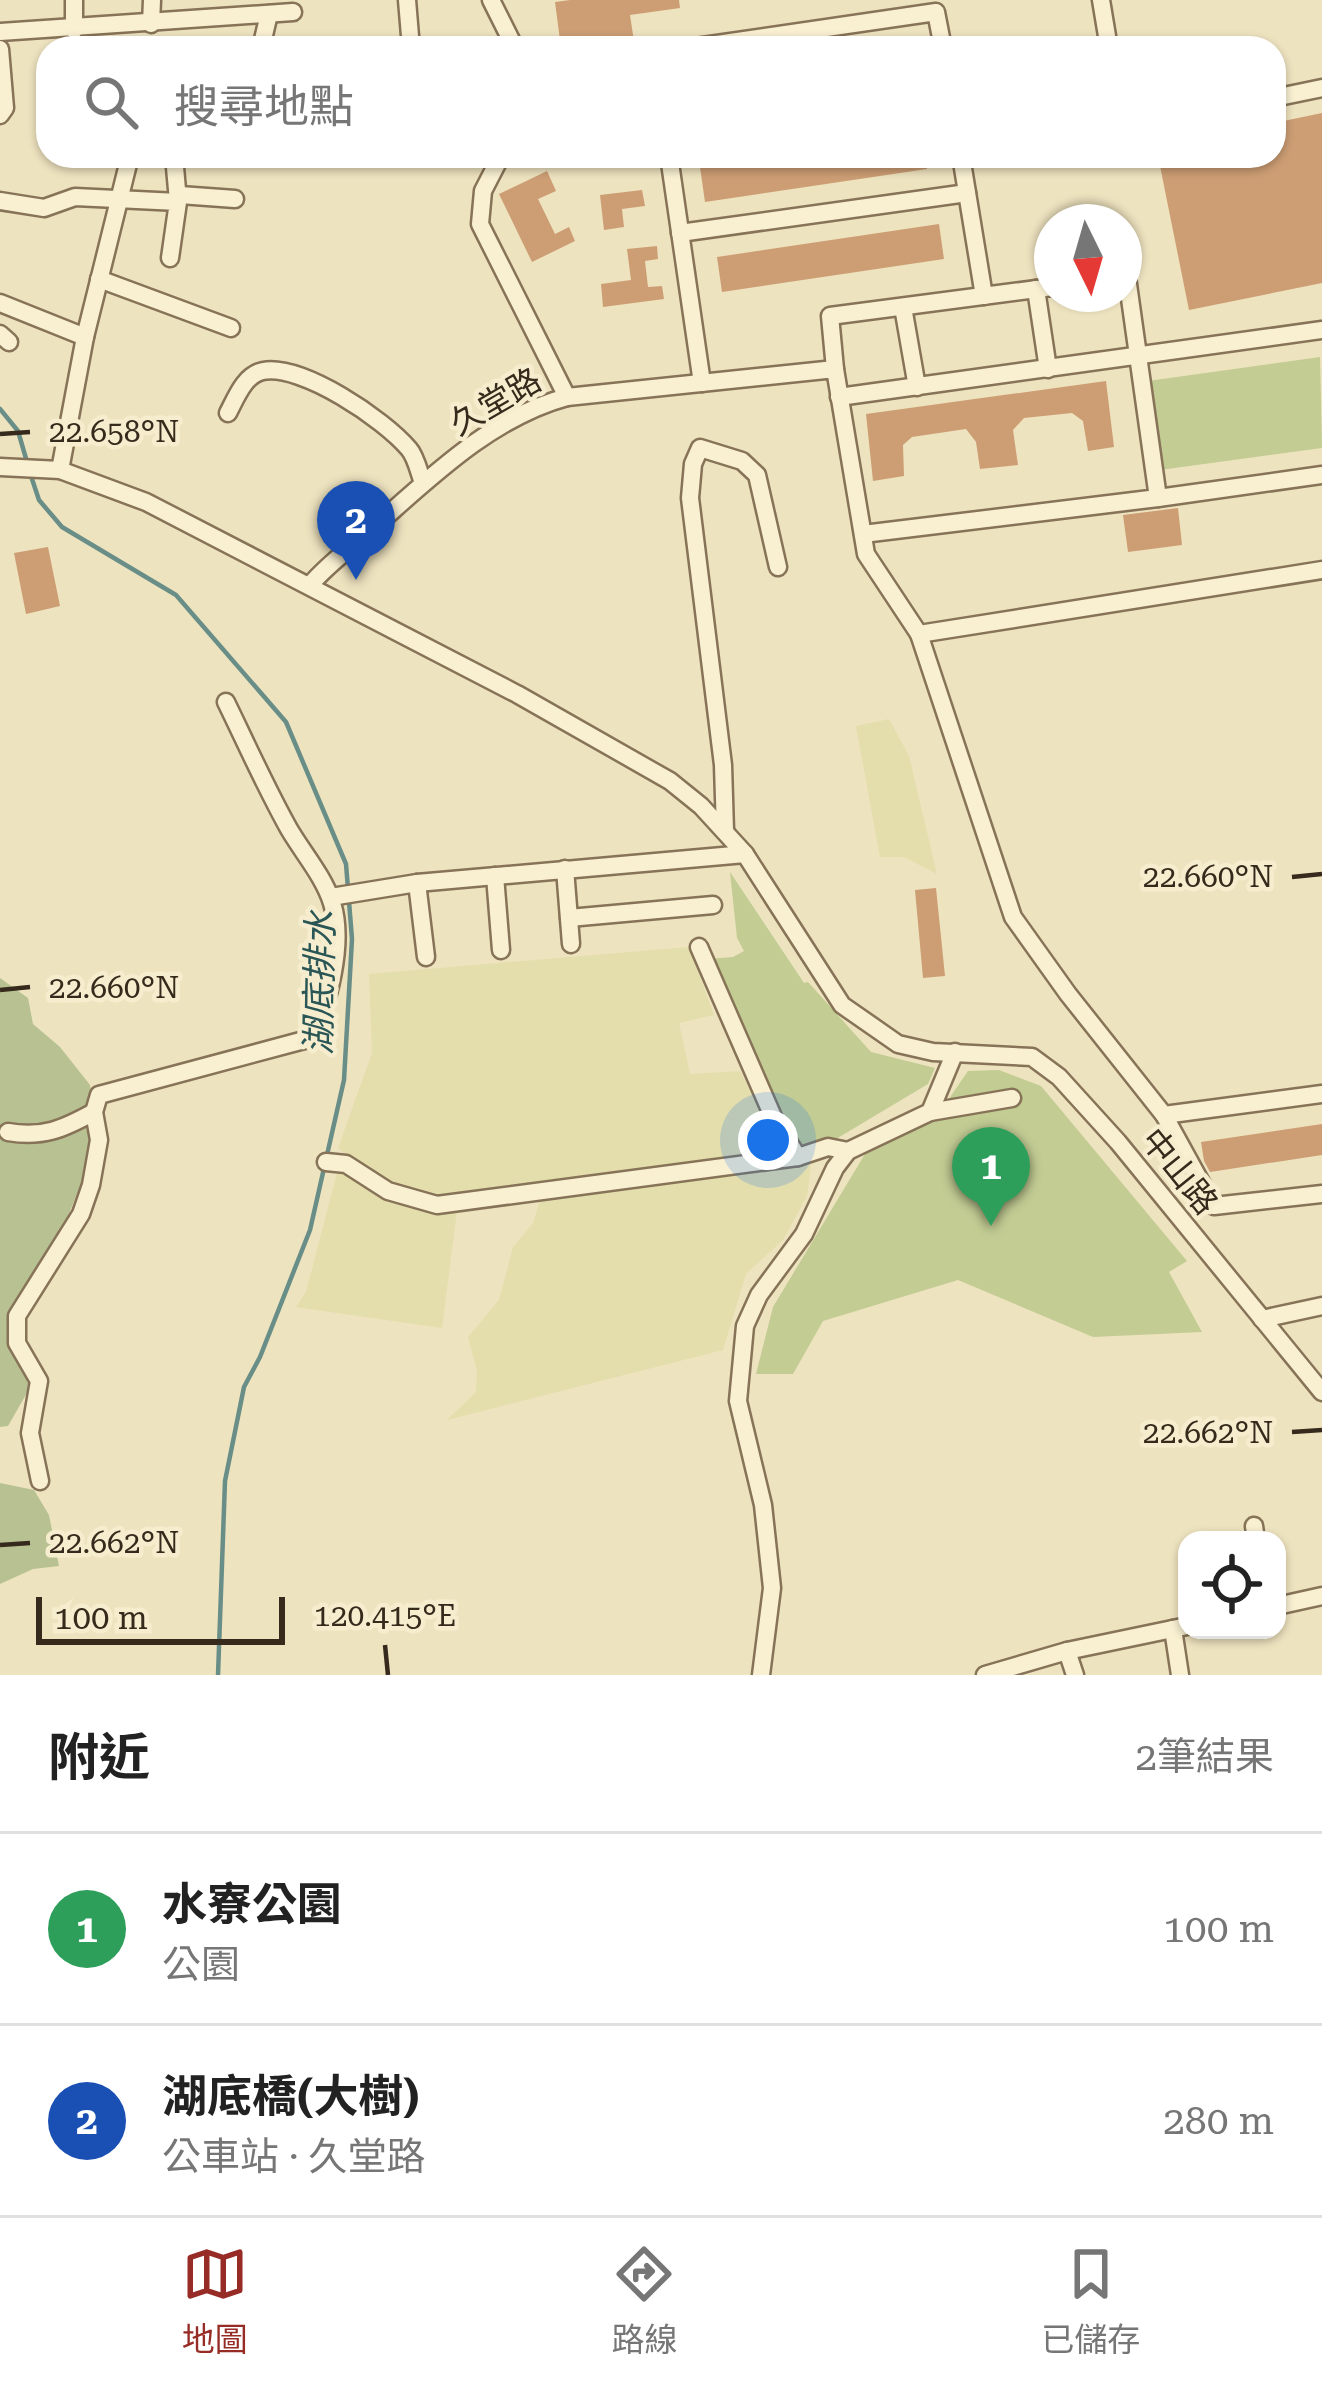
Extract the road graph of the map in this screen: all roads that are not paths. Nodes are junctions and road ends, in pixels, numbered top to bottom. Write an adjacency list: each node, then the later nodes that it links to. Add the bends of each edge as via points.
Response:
1 (74, 0): 10 (street)
2 (152, 0): 9 (street)
3 (407, 0): 14 (street)
4 (491, 0): 15 (street)
5 (1101, 0): 18 (street)
6 (936, 6): 16 (street); 17 (street)
7 (293, 12): 8 (street)
8 (269, 14): 9 (street); 13 (street)
9 (146, 24): 10 (street); 12 (street)
10 (74, 30): 11 (street)
11 (0, 32)
12 (144, 36)
13 (264, 36)
14 (410, 36)
15 (508, 36)
16 (760, 36)
17 (941, 36)
18 (1107, 36)
19 (0, 49): 22 (street)
20 (1322, 88): 21 (street)
21 (1286, 96)
22 (0, 115)
23 (126, 168): 29 (street)
24 (175, 168): 30 (street)
25 (494, 168): 50 (street, 久堂路, via 480,224)
26 (671, 168): 33 (street)
27 (963, 168): 28 (street)
28 (967, 193): 33 (street); 37 (street)
29 (118, 197): 30 (street); 32 (street, via 76,197 44,208); 35 (street)
30 (179, 198): 31 (street); 34 (street)
31 (235, 199)
32 (0, 201)
33 (680, 233): 48 (street)
34 (170, 258)
35 (99, 279): 42 (street); 44 (street)
36 (1034, 289): 37 (street)
37 (984, 296): 39 (street)
38 (0, 303): 44 (street)
39 (903, 307): 46 (street, via 830,316); 49 (street)
40 (1045, 312): 47 (street)
41 (1132, 312): 45 (street)
42 (231, 328)
43 (1322, 330): 45 (street)
44 (85, 337): 55 (street)
45 (1139, 356): 47 (street); 58 (street)
46 (835, 369): 48 (street); 51 (street)
47 (1048, 369): 49 (street)
48 (702, 383): 50 (street)
49 (917, 387): 51 (street)
50 (567, 397): 57 (street, 久堂路, via 536,405)
51 (839, 397): 59 (street)
52 (228, 413): 57 (street, via 247,380 263,371 306,376 412,451)
53 (0, 449): 54 (street)
54 (8, 467): 55 (street)
55 (52, 469): 62 (street, via 146,502)
56 (1322, 475): 58 (street)
57 (423, 483): 62 (street, 久堂路)
58 (1158, 497): 59 (street)
59 (863, 534): 63 (street, via 866,554)
60 (778, 567): 65 (street, via 757,475 742,461 700,448 690,498)
61 (1322, 570): 63 (street)
62 (311, 584): 65 (street, via 670,781)
63 (920, 634): 82 (street, via 1013,916)
64 (226, 702): 70 (street)
65 (725, 831): 66 (street)
66 (746, 854): 67 (street); 77 (street, via 842,1004 898,1044)
67 (565, 869): 68 (street); 72 (street)
68 (495, 876): 69 (street); 75 (street)
69 (417, 883): 70 (street); 76 (street)
70 (331, 896): 80 (street, via 334,949 322,1018 308,1039 99,1095)
71 (713, 905): 72 (street)
72 (569, 918): 73 (street)
73 (571, 944)
74 (699, 947): 85 (street, via 773,1119)
75 (501, 950)
76 (426, 957)
77 (955, 1052): 81 (street); 89 (street, 中山路, via 1032,1057 1060,1077)
78 (1322, 1094): 82 (street)
79 (1012, 1098): 81 (street)
80 (94, 1112): 83 (street, via 57,1132); 91 (street, via 99,1140 81,1214 17,1316 17,1342 39,1381 30,1433)
81 (930, 1112): 84 (street)
82 (1164, 1115): 87 (street, via 1214,1206)
83 (8, 1132)
84 (848, 1151): 85 (street, via 828,1147); 97 (street, via 804,1234 759,1294 739,1361 738,1401 772,1588)
85 (798, 1157): 86 (street, via 437,1205)
86 (326, 1162)
87 (1322, 1194)
88 (1322, 1306): 89 (street)
89 (1262, 1319): 90 (street, 中山路)
90 (1322, 1392)
91 (40, 1481)
92 (1322, 1596): 93 (street)
93 (1286, 1604)
94 (1178, 1628): 96 (street)
95 (1180, 1639): 100 (street)
96 (1067, 1651): 98 (street); 99 (street)
97 (761, 1675)
98 (985, 1675)
99 (1075, 1675)
100 (1180, 1675)

